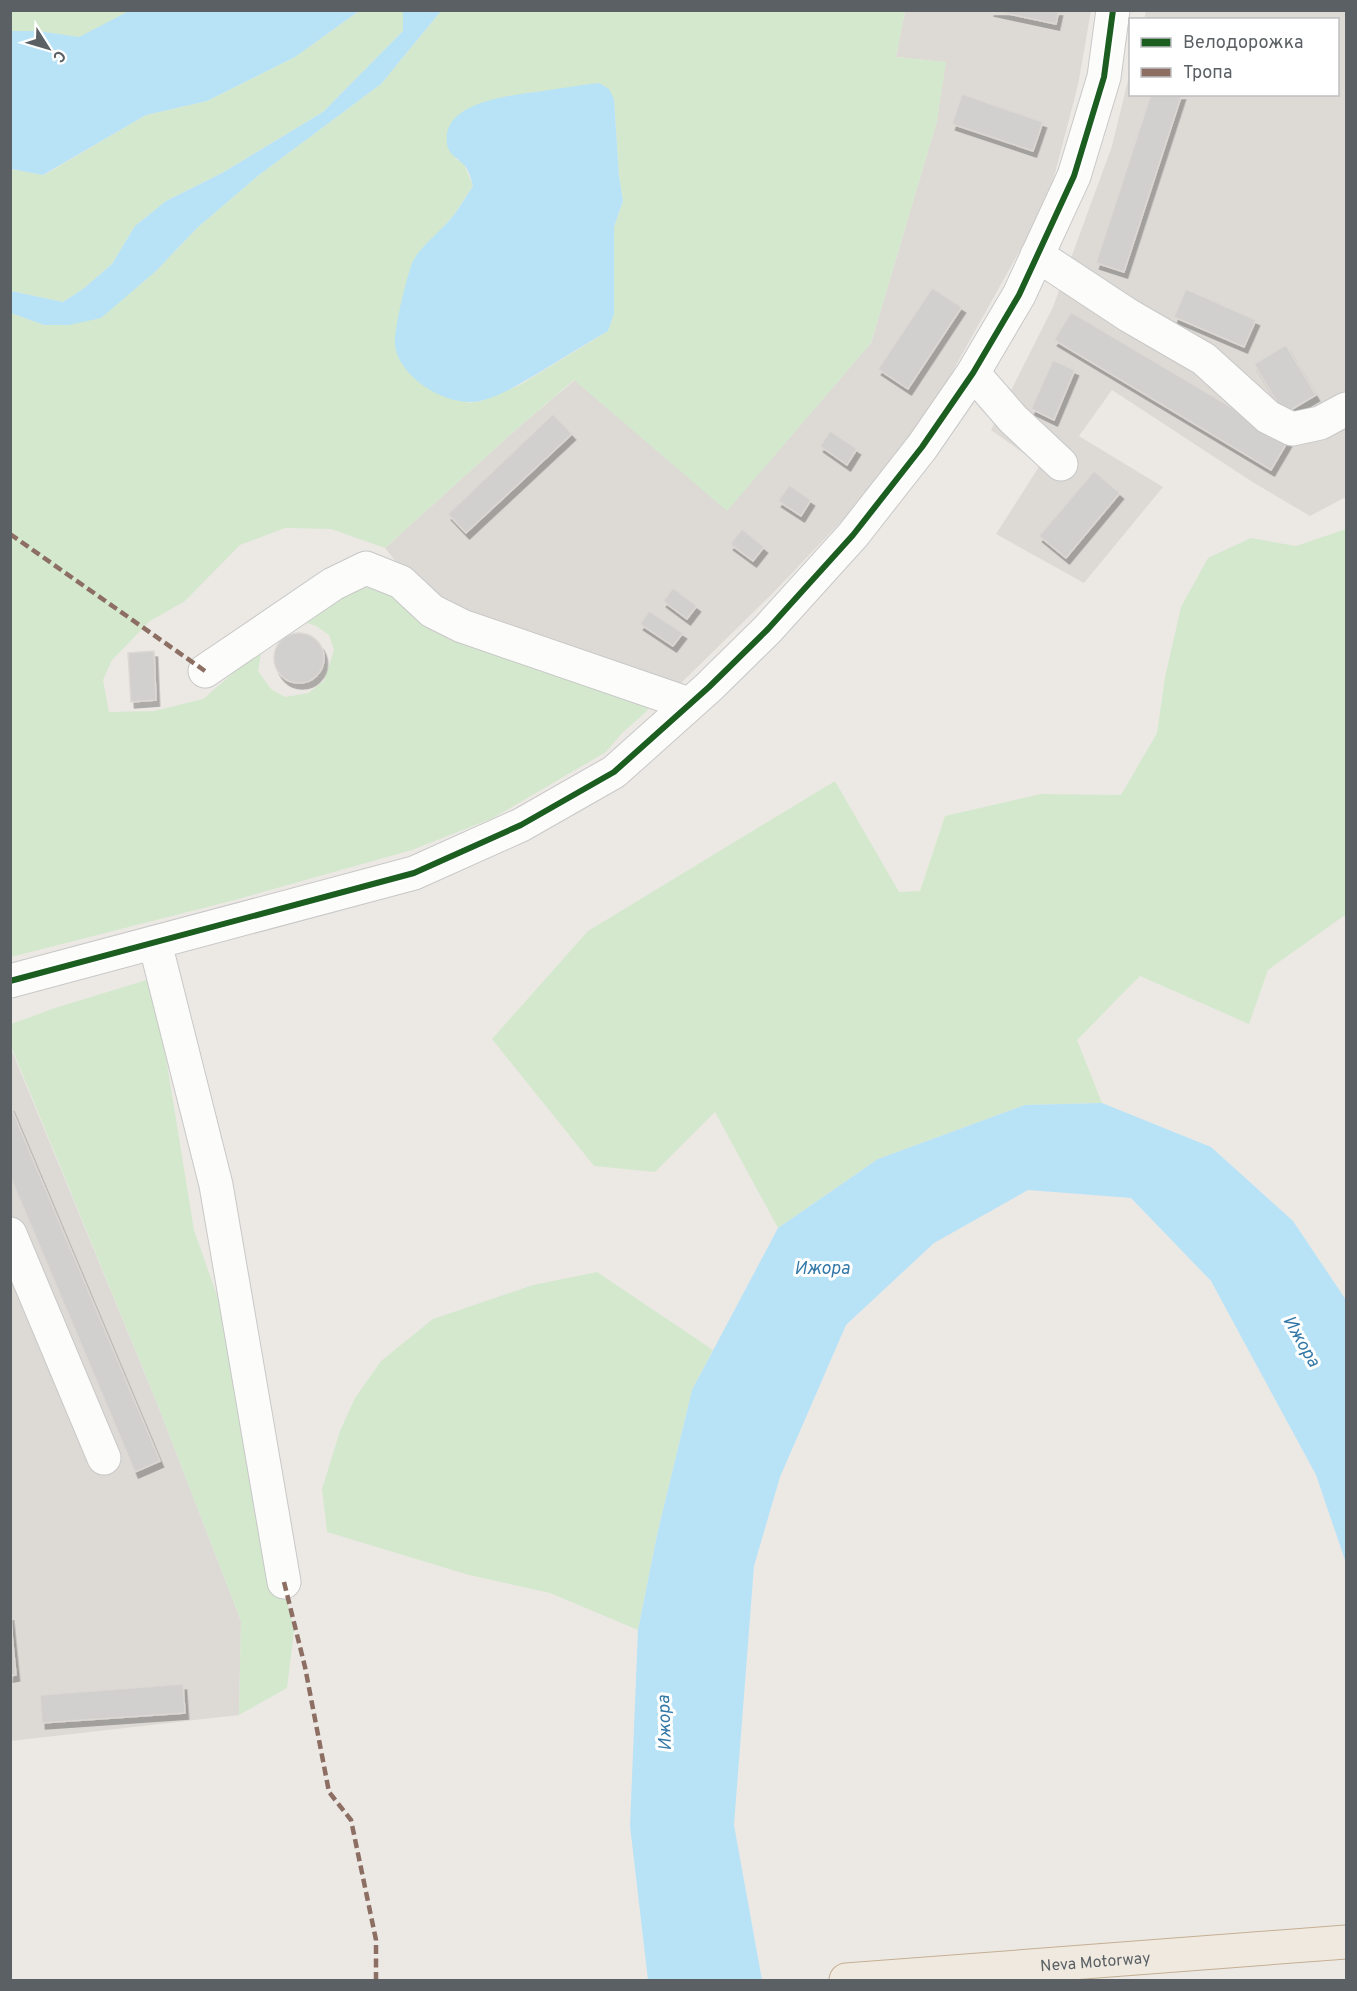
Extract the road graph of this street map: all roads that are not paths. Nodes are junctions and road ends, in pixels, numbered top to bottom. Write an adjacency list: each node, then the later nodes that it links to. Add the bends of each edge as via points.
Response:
1 (1113, 10): 2 (street, via 1104,77 1074,176)
2 (1037, 255): 3 (street); 4 (street, via 1204,359 1268,417 1292,429 1320,423)
3 (973, 373): 5 (street, via 1013,419); 7 (street, via 922,447 853,535 768,629)
4 (1347, 408)
5 (1061, 464)
6 (205, 671): 7 (street, via 333,584 366,568 401,582 432,611 462,626)
7 (689, 704): 8 (street, via 614,772 521,825 414,873)
8 (155, 943): 9 (street); 12 (street, via 216,1185)
9 (10, 981)
10 (10, 1234): 11 (street)
11 (104, 1458)
12 (284, 1582)
13 (1347, 1942): 14 (highway, Neva Motorway)
14 (846, 1980)

